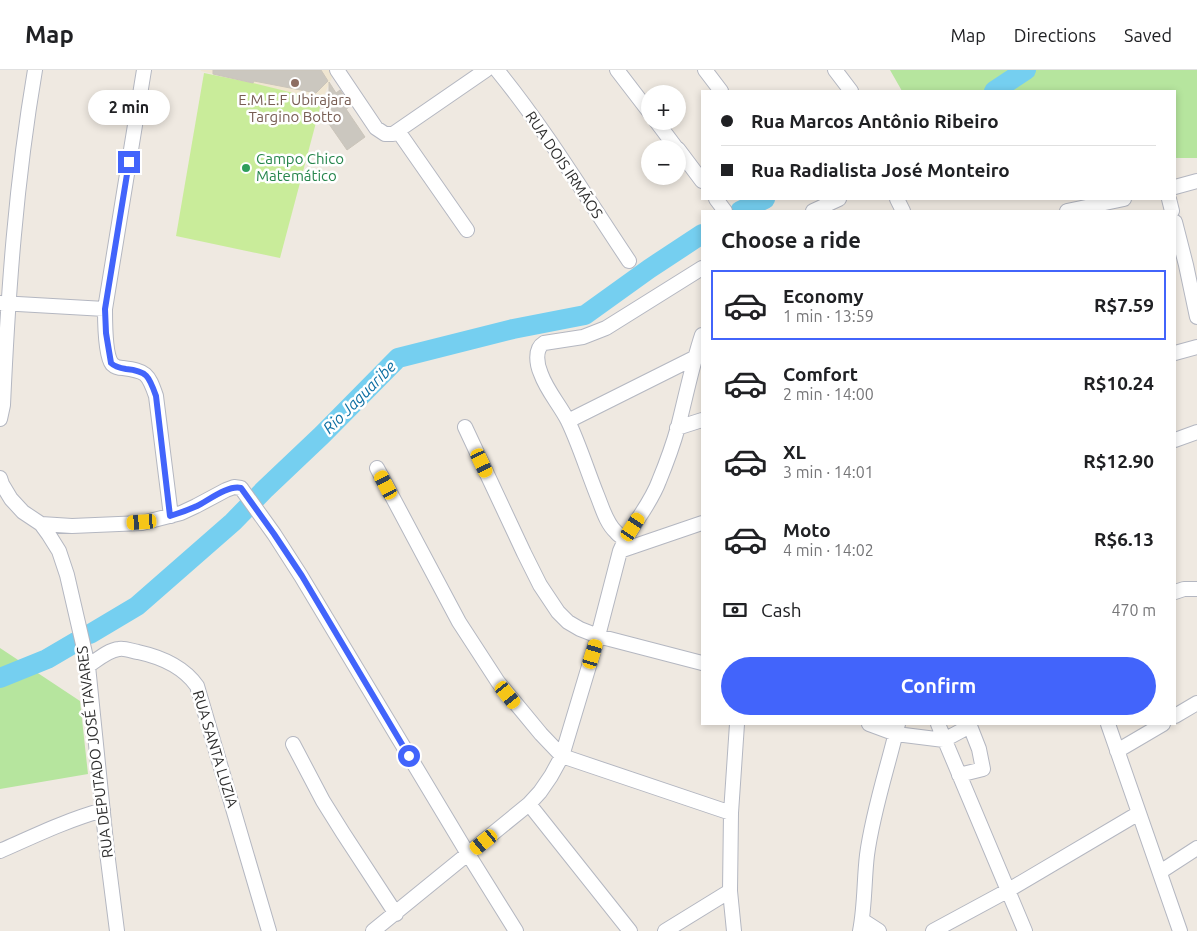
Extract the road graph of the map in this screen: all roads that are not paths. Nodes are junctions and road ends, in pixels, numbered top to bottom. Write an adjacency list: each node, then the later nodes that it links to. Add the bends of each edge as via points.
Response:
1 (35, 70): 26 (street)
2 (144, 70): 27 (street)
3 (337, 70): 12 (street, via 376,128 385,134)
4 (486, 70): 12 (street)
5 (497, 70): 23 (street, RUA DOIS IRMÃOS, via 547,137)
6 (617, 70): 11 (street)
7 (705, 70): 9 (street)
8 (835, 70): 10 (street)
9 (720, 90)
10 (850, 90)
11 (641, 101)
12 (396, 133): 22 (street)
13 (686, 161): 14 (street)
14 (701, 180)
15 (1197, 180): 16 (street)
16 (1176, 187)
17 (837, 200): 19 (street)
18 (1119, 200): 20 (street)
19 (816, 210)
20 (1072, 210)
21 (1176, 229): 24 (street)
22 (467, 230)
23 (629, 261)
24 (1181, 266): 28 (street)
25 (701, 269): 35 (street, via 606,328 583,337 540,345 538,364 541,374)
26 (4, 303): 27 (street); 33 (street)
27 (105, 309): 42 (street, via 111,363 144,373 156,396)
28 (1197, 317)
29 (701, 338): 32 (street)
30 (1197, 347): 31 (street)
31 (1176, 353)
32 (694, 358): 35 (street); 37 (street)
33 (0, 419)
34 (701, 420): 37 (street)
35 (568, 421): 45 (street, via 605,515)
36 (465, 427): 48 (street, via 540,585 568,622)
37 (677, 428): 45 (street, via 659,484)
38 (1197, 432): 39 (street)
39 (1176, 440)
40 (377, 468): 63 (street, via 459,622 498,682)
41 (0, 478): 44 (street, RUA DEPUTADO JOSÉ TAVARES, via 10,499)
42 (170, 516): 44 (street, via 142,522 72,526); 71 (street, via 226,490 241,488 302,576)
43 (701, 523): 45 (street)
44 (40, 524): 50 (street, RUA DEPUTADO JOSÉ TAVARES, via 50,535 67,575)
45 (623, 545): 48 (street)
46 (1197, 589): 47 (street)
47 (1176, 592)
48 (598, 636): 49 (street); 63 (street)
49 (701, 664)
50 (88, 666): 66 (street, RUA DEPUTADO JOSÉ TAVARES); 79 (street, RUA SANTA LUZIA, via 112,650 124,649 164,660 192,678)
51 (1197, 703): 52 (street)
52 (1176, 715)
53 (737, 725): 67 (street)
54 (875, 725): 59 (street)
55 (938, 725): 60 (street)
56 (970, 725): 60 (street); 64 (street, via 983,768)
57 (1108, 725): 62 (street)
58 (1160, 725): 62 (street)
59 (897, 729): 60 (street); 76 (street, via 867,854)
60 (944, 740): 64 (street)
61 (294, 744): 75 (street, via 343,834)
62 (1117, 751): 68 (street)
63 (562, 756): 65 (street); 67 (street)
64 (959, 775): 74 (street)
65 (529, 804): 71 (street); 82 (street)
66 (102, 810): 70 (street, via 64,822); 78 (street, RUA DEPUTADO JOSÉ TAVARES)
67 (731, 813): 73 (street)
68 (1139, 813): 72 (street); 74 (street)
69 (1197, 848): 72 (street)
70 (0, 851)
71 (468, 854): 75 (street); 81 (street)
72 (1160, 872): 77 (street)
73 (730, 891): 83 (street); 84 (street)
74 (1007, 891): 86 (street); 87 (street)
75 (396, 914): 80 (street)
76 (861, 925): 85 (street)
77 (1178, 930)
78 (117, 931)
79 (269, 931)
80 (373, 931)
81 (516, 931)
82 (630, 931)
83 (665, 931)
84 (734, 931)
85 (879, 931)
86 (933, 931)
87 (1024, 931)

